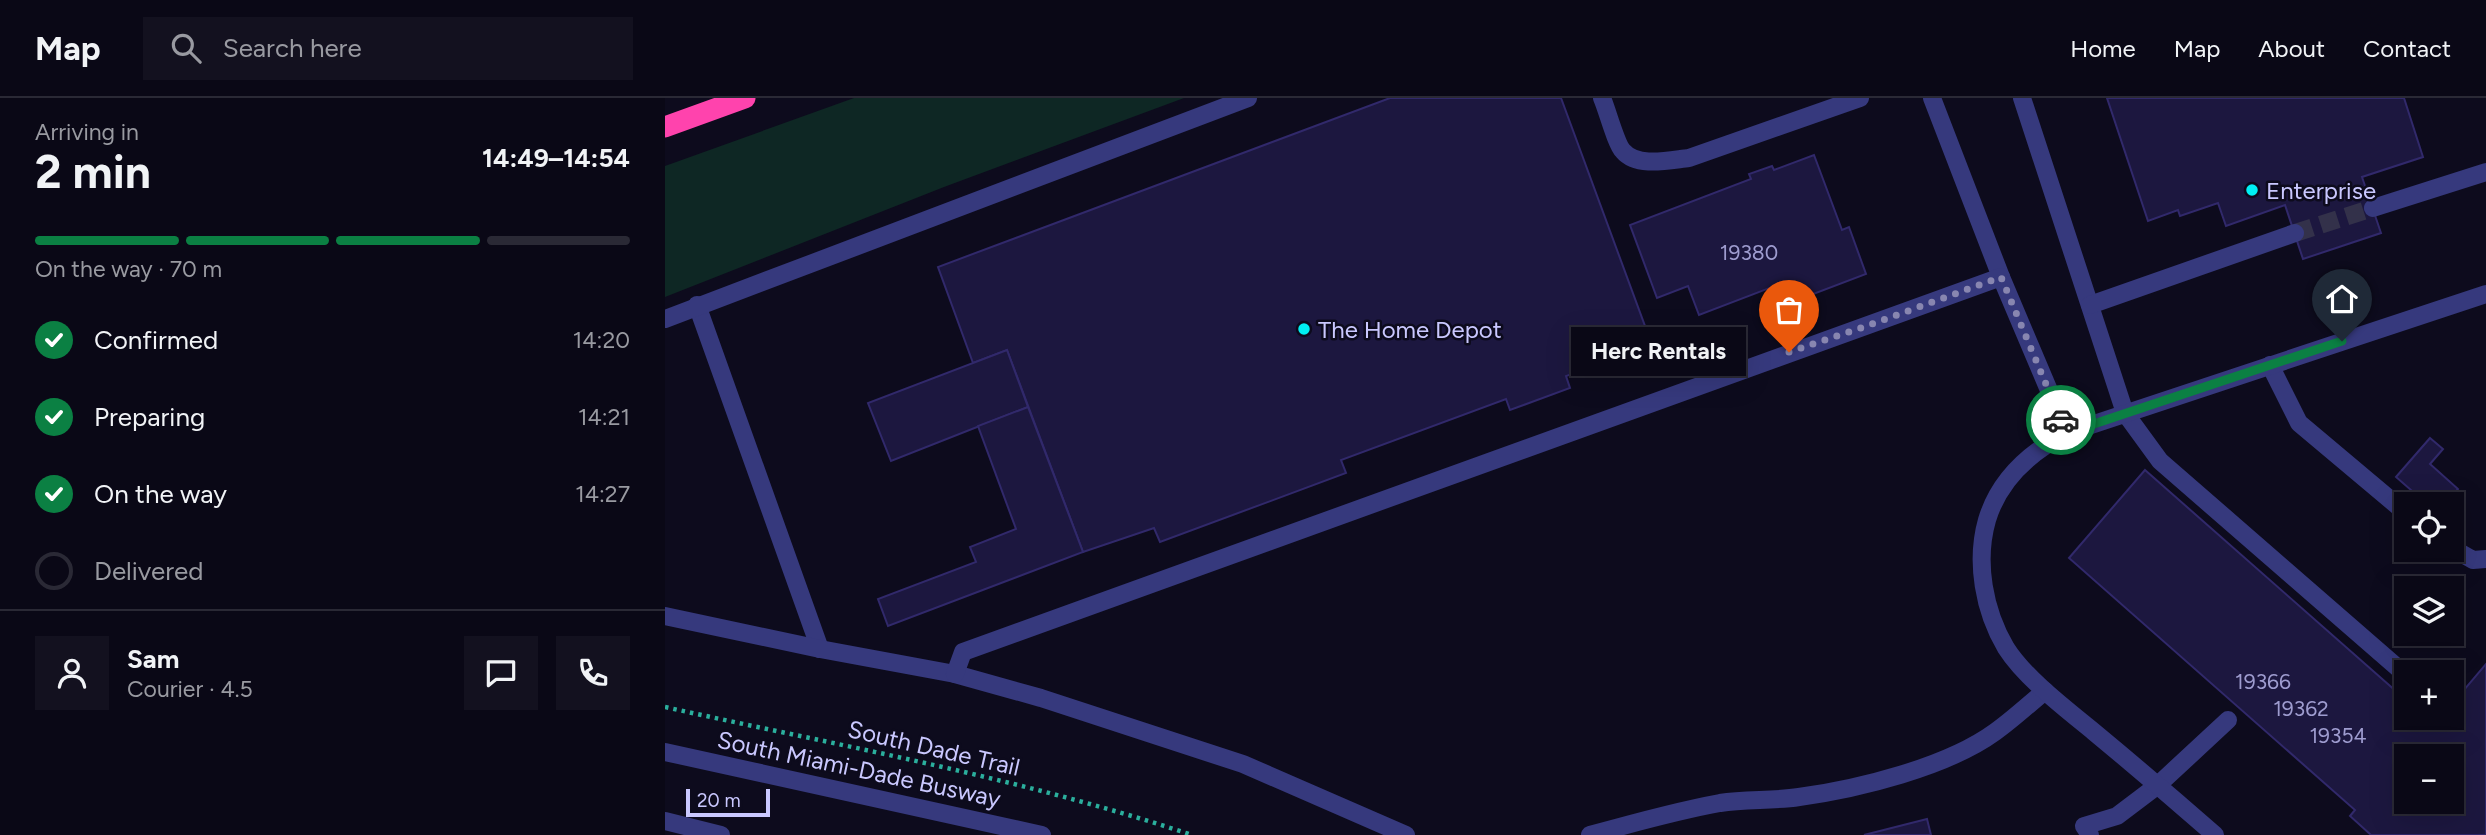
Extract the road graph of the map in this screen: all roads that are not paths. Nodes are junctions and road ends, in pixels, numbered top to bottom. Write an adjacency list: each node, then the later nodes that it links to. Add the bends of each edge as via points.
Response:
1 (745, 98): 7 (highway)
2 (1248, 98): 13 (street)
3 (1602, 98): 4 (street, via 1623,151 1636,159 1663,162 1689,158)
4 (1860, 98)
5 (1932, 98): 11 (street)
6 (2022, 98): 14 (street)
7 (665, 127)
8 (2486, 172): 9 (street)
9 (2373, 208)
10 (2295, 233): 14 (street)
11 (2001, 277): 18 (street); 25 (street, via 963,652)
12 (2486, 294): 16 (street)
13 (697, 305): 15 (street); 23 (street)
14 (2090, 305): 17 (street)
15 (665, 318)
16 (2270, 365): 17 (street); 19 (street, via 2299,423)
17 (2125, 412): 18 (street); 24 (street, via 2160,461)
18 (2067, 433): 26 (street, via 2042,446 2003,485 1983,534 1986,598 2007,649)
19 (2394, 503)
20 (2464, 555): 21 (street)
21 (2486, 559)
22 (665, 616): 23 (street)
23 (820, 649): 25 (street)
24 (2394, 665)
25 (955, 674): 33 (street, via 1243,764)
26 (2045, 691): 29 (street); 34 (street, via 1994,733 1926,766 1831,792 1722,803)
27 (2228, 720): 29 (street)
28 (665, 752): 32 (street, South Miami-Dade Busway)
29 (2158, 785): 35 (street, via 2117,816 2084,826); 36 (street)
30 (665, 821): 31 (street)
31 (721, 835)
32 (1042, 835)
33 (1406, 835)
34 (1590, 835)
35 (2091, 835)
36 (2215, 835)

